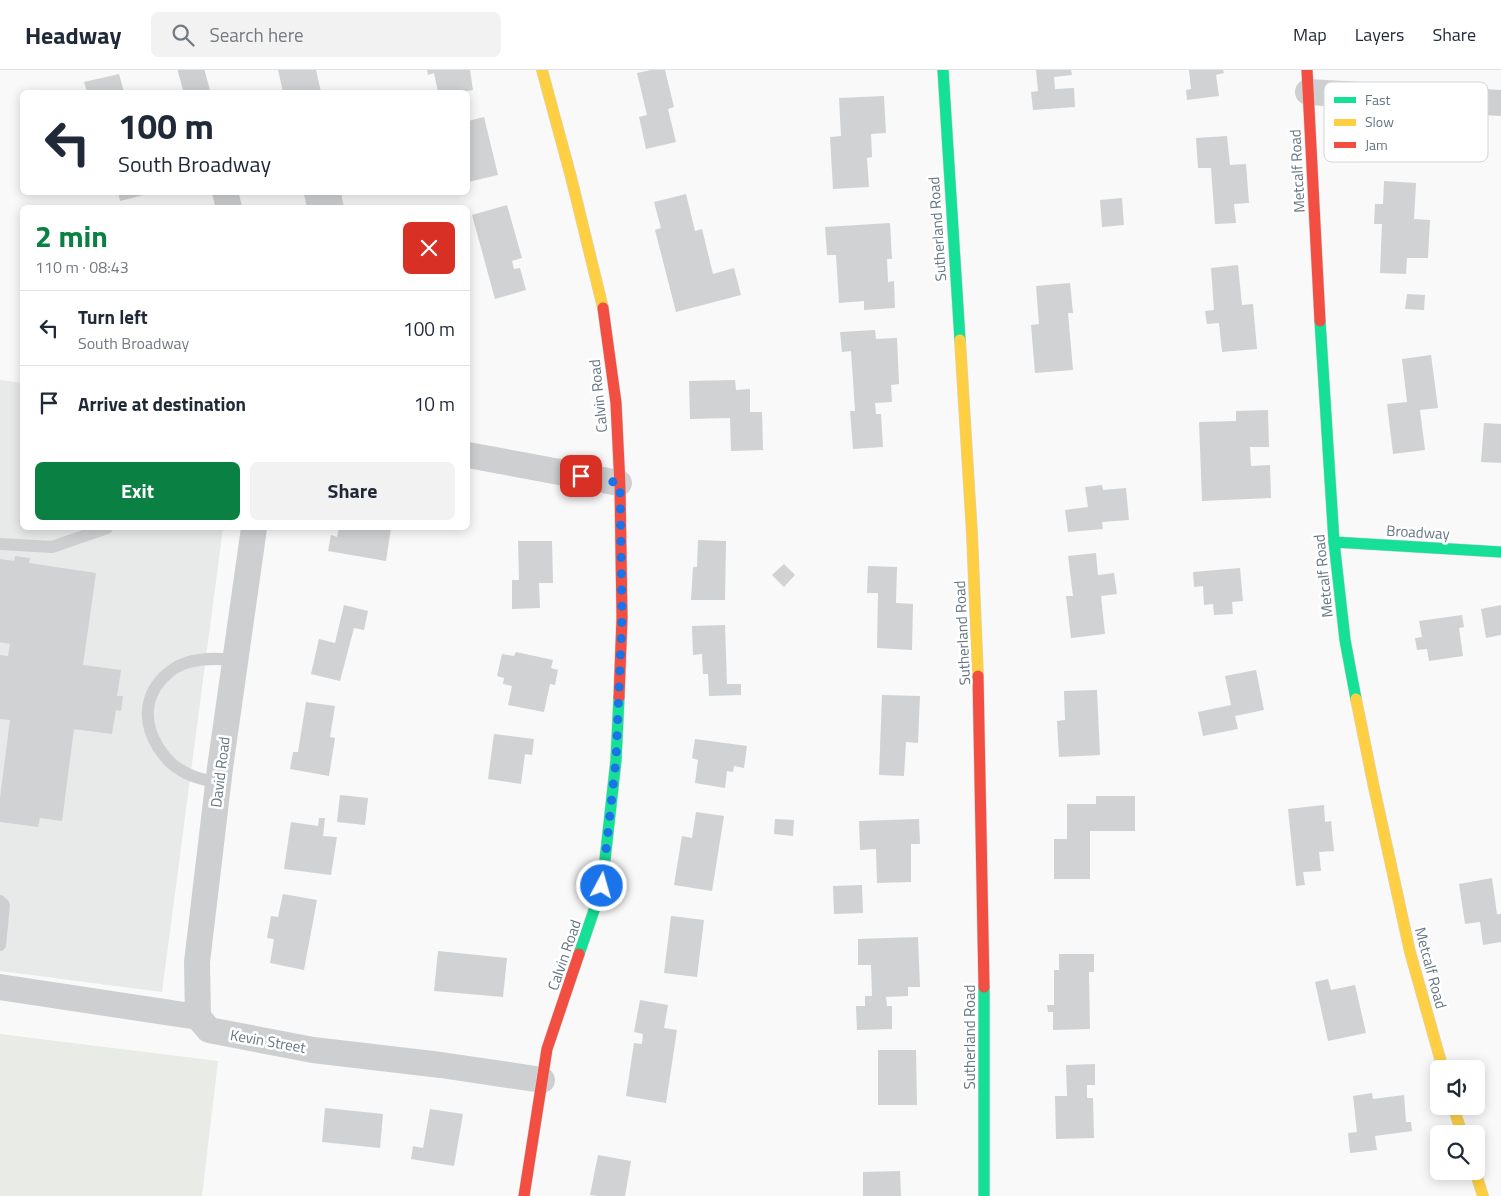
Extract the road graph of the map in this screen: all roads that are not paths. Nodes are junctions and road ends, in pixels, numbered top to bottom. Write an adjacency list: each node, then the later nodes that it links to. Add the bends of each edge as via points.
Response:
1 (191, 70): 6 (street)
2 (542, 70): 10 (street, Calvin Road, via 602,304 616,403)
3 (943, 70): 26 (street, Sutherland Road, via 972,534 980,718)
4 (1308, 81): 5 (street); 13 (street, Metcalf Road, via 1324,413)
5 (1324, 83)
6 (196, 90)
7 (1488, 102): 8 (street)
8 (1501, 103)
9 (470, 454): 10 (street)
10 (619, 483): 23 (street, Calvin Road, via 622,618 616,760 602,886 547,1049)
11 (101, 530): 14 (lane, via 52,547)
12 (254, 530): 16 (street, David Road)
13 (1334, 542): 15 (street, Broadway); 22 (street, Metcalf Road, via 1345,640 1373,783 1410,952)
14 (0, 544)
15 (1501, 552)
16 (235, 660): 17 (street, David Road); 17 (lane, via 213,658 173,669 151,696 148,708 151,736 169,761 194,777)
17 (219, 783): 21 (street, David Road, via 197,962)
18 (0, 901): 19 (lane, via 4,905)
19 (0, 945)
20 (0, 987): 21 (street, Kevin Street)
21 (198, 1017): 23 (street, Kevin Street, via 209,1030 304,1048)
22 (1440, 1060)
23 (542, 1080): 25 (street, Calvin Road)
24 (1478, 1180): 27 (street)
25 (524, 1196)
26 (984, 1196)
27 (1483, 1196)

